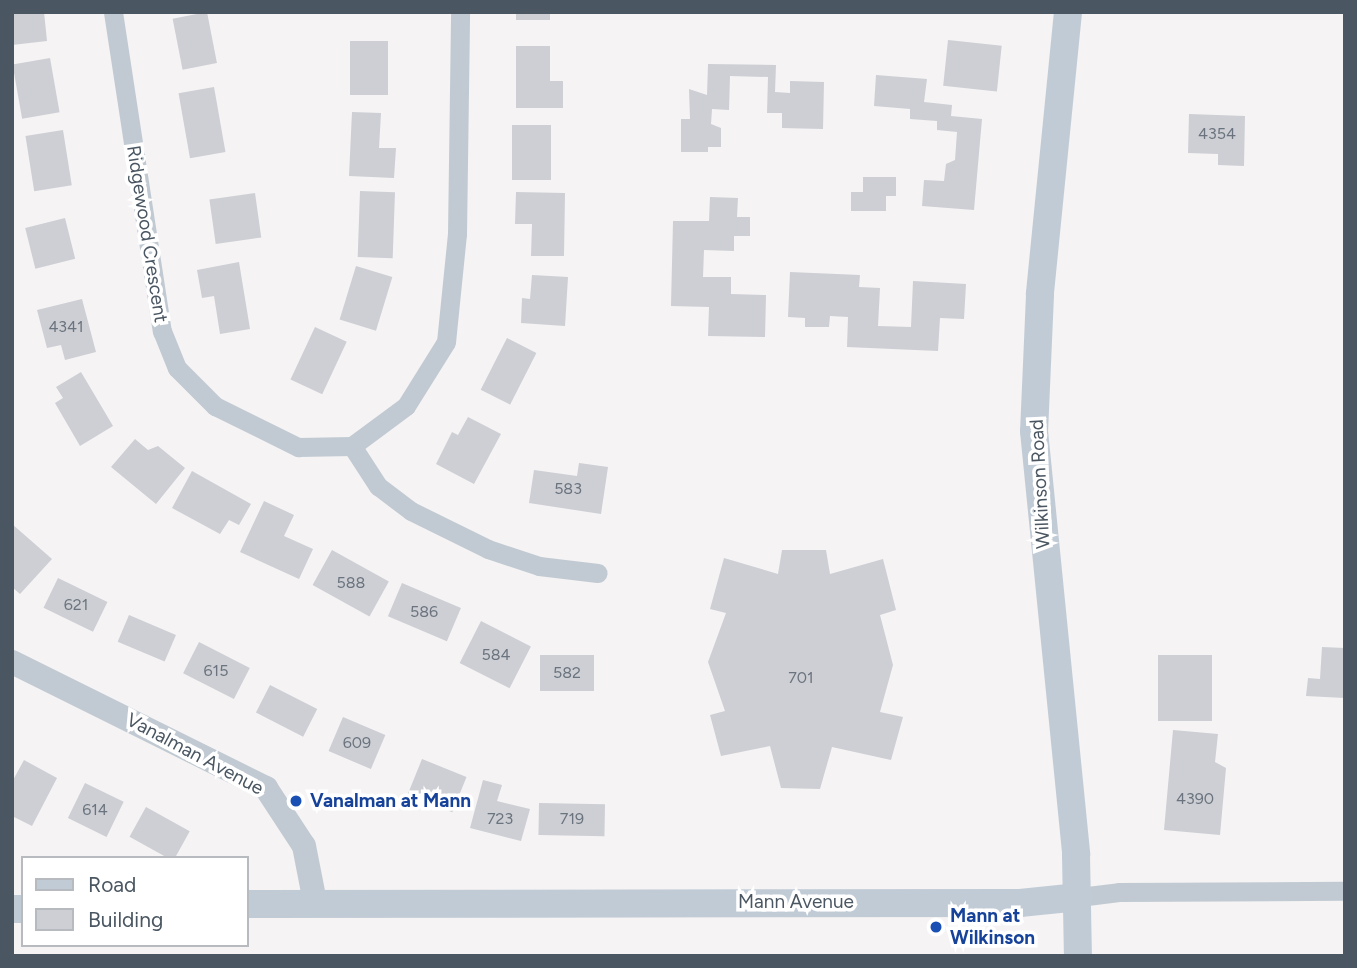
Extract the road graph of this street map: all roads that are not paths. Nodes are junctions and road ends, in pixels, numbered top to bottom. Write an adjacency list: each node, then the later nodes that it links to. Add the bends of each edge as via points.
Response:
1 (113, 12): 4 (street, Ridgewood Crescent, via 162,331 177,368 215,406 298,447)
2 (460, 12): 4 (street, via 457,234 446,342 406,406)
3 (1068, 12): 8 (main road, Wilkinson Road, via 1040,295 1034,431)
4 (352, 446): 5 (street, via 378,486 411,510 488,549 539,566)
5 (598, 573)
6 (12, 662): 9 (street, Vanalman Avenue, via 266,788 304,846)
7 (1345, 891): 8 (street, Mann Avenue, via 1119,892)
8 (1079, 897): 9 (main road, Mann Avenue, via 1007,903); 11 (main road, Wilkinson Road)
9 (315, 902): 10 (main road, Mann Avenue)
10 (248, 904)
11 (1078, 956)

